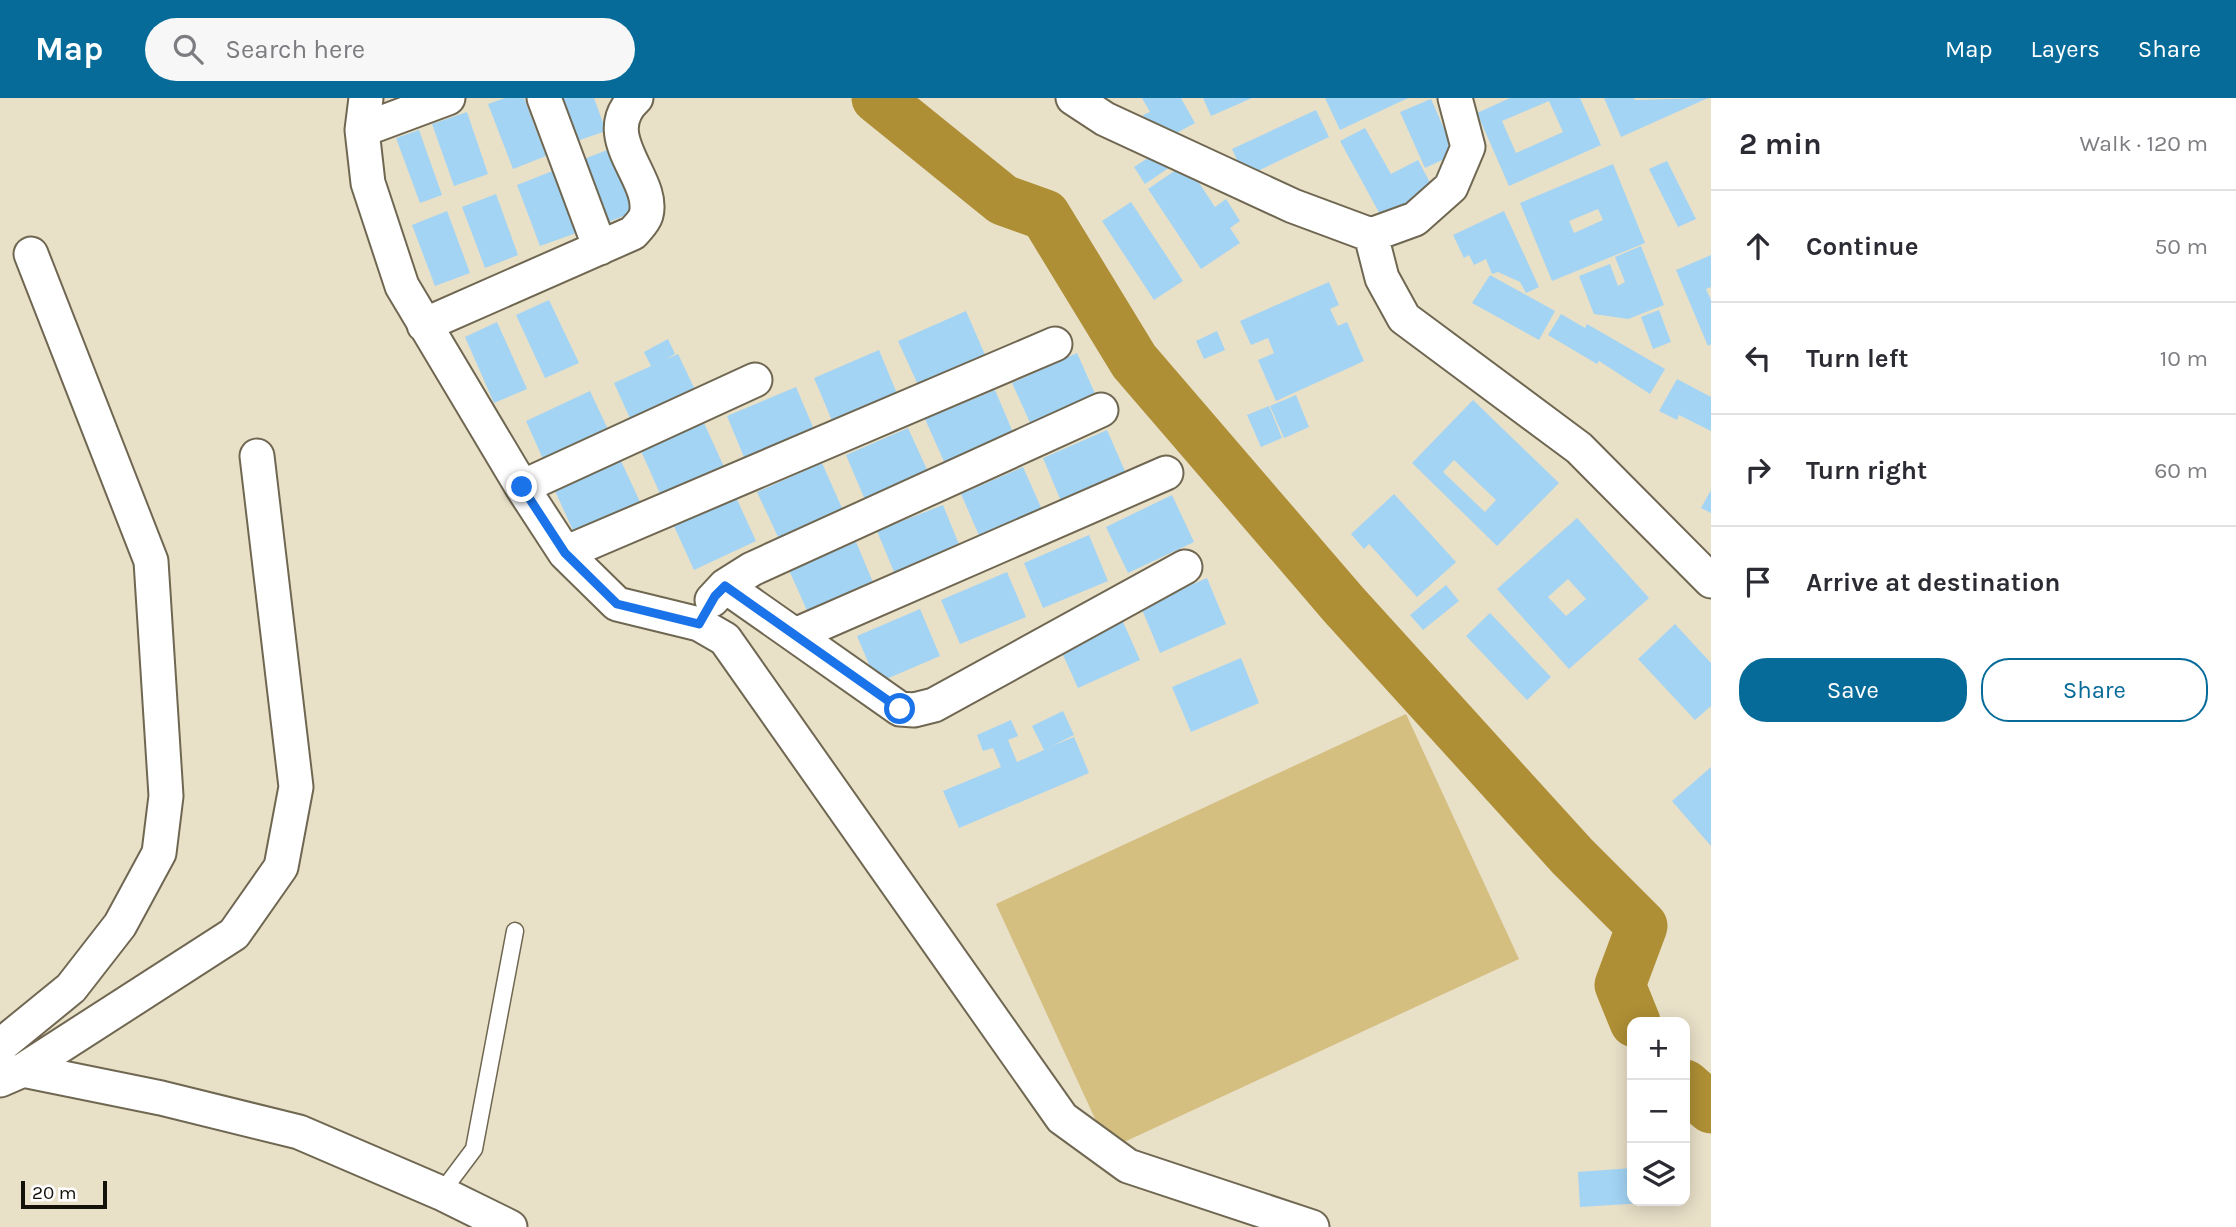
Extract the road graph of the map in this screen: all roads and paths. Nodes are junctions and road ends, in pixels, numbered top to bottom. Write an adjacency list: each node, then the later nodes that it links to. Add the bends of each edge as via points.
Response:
1 (448, 98): 6 (street)
2 (544, 98): 8 (street)
3 (636, 98): 8 (street, via 622,117 622,138 647,203 645,217 633,233)
4 (1073, 98): 7 (street, via 1105,119 1280,200)
5 (1455, 98): 7 (street, via 1468,147 1451,187 1415,219)
6 (364, 114): 10 (street, via 368,183 402,286)
7 (1371, 235): 19 (street, via 1382,278 1404,318 1579,448)
8 (600, 248): 10 (street)
9 (31, 254): 24 (street, via 151,561 166,796 159,853 120,925 71,988)
10 (424, 325): 16 (street)
11 (1055, 344): 17 (street)
12 (755, 380): 16 (street)
13 (1101, 410): 20 (street, via 752,569)
14 (257, 456): 25 (street, via 296,787 281,867 234,934)
15 (1166, 473): 22 (street)
16 (522, 487): 17 (street)
17 (565, 553): 21 (street, via 617,604)
18 (1185, 567): 22 (street, via 934,705 914,710 900,709)
19 (1711, 582)
20 (725, 586): 21 (street); 22 (street)
21 (699, 624): 29 (street, via 725,639 1062,1118 1128,1166)
22 (795, 635)
23 (515, 931): 26 (lane, via 474,1149)
24 (0, 1045)
25 (11, 1075): 26 (street, via 161,1097 299,1132)
26 (441, 1193): 27 (street); 28 (street)
27 (471, 1227)
28 (510, 1227)
29 (1312, 1227)

